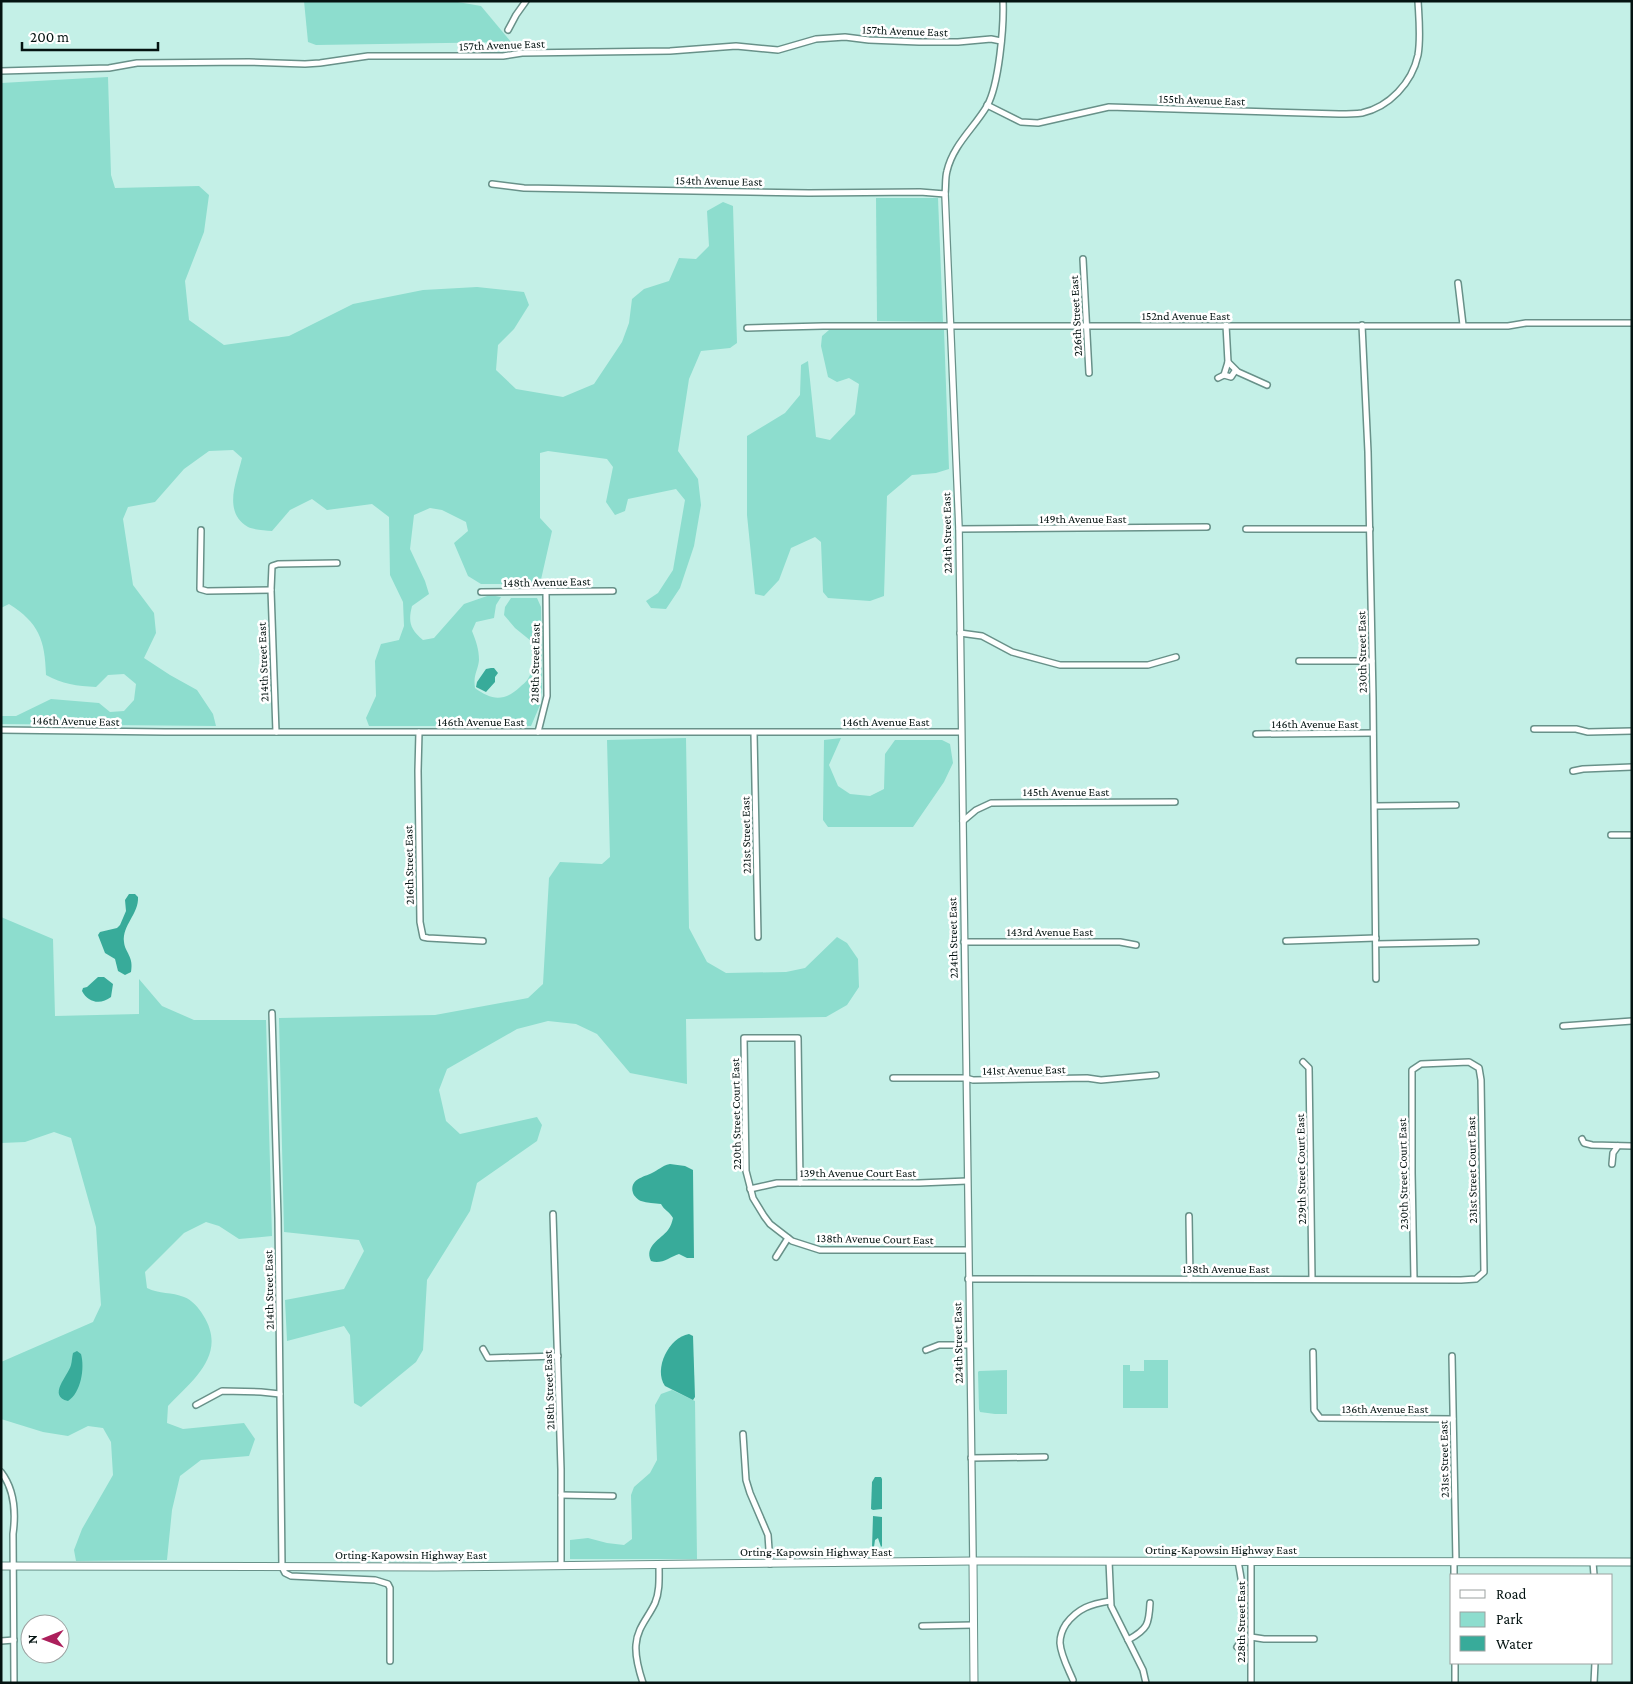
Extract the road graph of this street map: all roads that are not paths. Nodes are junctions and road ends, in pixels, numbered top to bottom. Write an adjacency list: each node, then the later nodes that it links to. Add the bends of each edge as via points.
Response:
1 (526, 1): 4 (street)
2 (1003, 1): 5 (street)
3 (1418, 1): 7 (street, 155th Avenue East, via 1419,48 1409,79 1390,100 1356,114 1108,107 1031,122 1017,120)
4 (508, 30)
5 (1001, 41): 6 (street, 157th Avenue East, via 919,42 845,37 816,39 778,50 736,46 503,56 368,56 320,63 147,62 109,68); 7 (street, via 994,86)
6 (1, 71)
7 (987, 105): 9 (street, via 951,157)
8 (492, 184): 9 (street, 154th Avenue East, via 524,188)
9 (945, 194): 15 (street, 224th Street East)
10 (1083, 259): 16 (street, 226th Street East)
11 (1458, 282): 14 (street)
12 (1632, 323): 14 (street, 152nd Avenue East)
13 (1362, 324): 14 (street, 152nd Avenue East); 17 (street, 152nd Avenue East); 26 (street, 230th Street East)
14 (1463, 325)
15 (951, 326): 16 (street, 152nd Avenue East); 18 (street, 152nd Avenue East); 24 (street, 224th Street East)
16 (1086, 326): 17 (street, 152nd Avenue East); 21 (street, 226th Street East)
17 (1226, 326): 19 (street)
18 (747, 328)
19 (1228, 362): 20 (street); 20 (street, via 1221,377 1231,377)
20 (1235, 371): 22 (street)
21 (1089, 373)
22 (1267, 385)
23 (1207, 527): 24 (street, 149th Avenue East)
24 (959, 529): 33 (street, 224th Street East)
25 (1246, 529): 26 (street)
26 (1370, 529): 36 (street, 230th Street East)
27 (201, 530): 29 (street, via 200,589)
28 (338, 563): 29 (street, via 275,564 271,570)
29 (271, 590): 40 (street, 214th Street East)
30 (613, 591): 32 (street, 148th Avenue East)
31 (481, 592): 32 (street, 148th Avenue East)
32 (546, 593): 42 (street, 218th Street East, via 547,696)
33 (960, 633): 34 (street, via 982,636 1012,652 1056,664 1148,665); 43 (street, 224th Street East)
34 (1176, 657)
35 (1299, 661): 36 (street)
36 (1372, 661): 46 (street, 230th Street East)
37 (1534, 728): 39 (street)
38 (1, 730): 40 (street, 146th Avenue East)
39 (1632, 731)
40 (276, 732): 41 (street, 146th Avenue East)
41 (419, 732): 42 (street, 146th Avenue East); 56 (street, 216th Street East, via 422,935)
42 (538, 732): 44 (street, 146th Avenue East)
43 (961, 732): 44 (street, 146th Avenue East); 52 (street, 224th Street East)
44 (754, 733): 55 (street, 221st Street East)
45 (1256, 734): 46 (street, 146th Avenue East)
46 (1373, 734): 51 (street, 230th Street East)
47 (1632, 767): 48 (street)
48 (1573, 771)
49 (1175, 802): 52 (street, 145th Avenue East, via 991,803)
50 (1456, 805): 51 (street)
51 (1375, 806): 58 (street, 230th Street East)
52 (962, 821): 59 (street, 224th Street East)
53 (1632, 834): 54 (street)
54 (1611, 835)
55 (758, 937)
56 (483, 941)
57 (1286, 941): 58 (street)
58 (1376, 941): 60 (street); 62 (street, 230th Street East)
59 (964, 942): 61 (street, 143rd Avenue East, via 1108,942); 70 (street, 224th Street East)
60 (1476, 942)
61 (1136, 945)
62 (1376, 979)
63 (272, 1013): 94 (street, 214th Street East)
64 (1632, 1021): 65 (street)
65 (1563, 1026)
66 (1303, 1062): 86 (street, 229th Street Court East, via 1309,1068)
67 (1476, 1066): 83 (street, 231st Street Court East, via 1481,1080); 87 (street, 230th Street Court East, via 1469,1062 1421,1064 1414,1068)
68 (1156, 1075): 70 (street, 141st Avenue East, via 1101,1080)
69 (893, 1078): 70 (street, 141st Avenue East)
70 (966, 1078): 75 (street, 224th Street East)
71 (1582, 1139): 72 (street, via 1592,1145)
72 (1618, 1146): 73 (street); 74 (street, via 1613,1153)
73 (1632, 1146)
74 (1612, 1164)
75 (967, 1181): 76 (street, 139th Avenue Court East); 81 (street, 224th Street East)
76 (800, 1183): 77 (street, 139th Avenue Court East, via 767,1184); 77 (street, 220th Street Court East, via 798,1038 744,1038 746,1171)
77 (750, 1189): 80 (street, 138th Avenue Court East, via 764,1216)
78 (553, 1214): 92 (street, 218th Street East)
79 (1189, 1216): 85 (street)
80 (788, 1238): 81 (street, 138th Avenue Court East, via 810,1248 829,1251); 82 (street)
81 (968, 1250): 84 (street, 224th Street East)
82 (776, 1257)
83 (1482, 1275): 87 (street, 138th Avenue East, via 1472,1280)
84 (968, 1279): 85 (street, 138th Avenue East); 88 (street, 224th Street East)
85 (1190, 1279): 86 (street, 138th Avenue East)
86 (1312, 1279): 87 (street, 138th Avenue East)
87 (1414, 1279)
88 (969, 1345): 90 (street, via 939,1345); 98 (street, 224th Street East)
89 (483, 1349): 92 (street, via 488,1358)
90 (926, 1350)
91 (1313, 1352): 96 (street, 136th Avenue East, via 1314,1410 1324,1420)
92 (558, 1356): 101 (street, 218th Street East)
93 (1452, 1356): 96 (street, 231st Street East)
94 (280, 1394): 95 (street, via 222,1391); 115 (street, 214th Street East)
95 (196, 1405)
96 (1453, 1419): 107 (street, 231st Street East)
97 (743, 1434): 110 (street, via 746,1480 768,1535)
98 (971, 1458): 99 (street); 103 (street, 224th Street East)
99 (1045, 1458)
100 (1, 1472): 114 (street, via 11,1489 14,1506)
101 (561, 1495): 102 (street); 111 (street, 218th Street East)
102 (613, 1496)
103 (973, 1561): 104 (main road, Orting-Kapowsin Highway East); 110 (main road, Orting-Kapowsin Highway East); 120 (main road, 224th Street East)
104 (1110, 1561): 105 (main road, Orting-Kapowsin Highway East); 118 (street)
105 (1238, 1561): 106 (main road, Orting-Kapowsin Highway East); 127 (street, via 1244,1620 1242,1639)
106 (1251, 1562): 107 (main road, Orting-Kapowsin Highway East); 122 (street, 228th Street East)
107 (1455, 1562): 108 (main road, Orting-Kapowsin Highway East); 116 (street, 231st Street East)
108 (1594, 1562): 109 (main road, Orting-Kapowsin Highway East); 117 (street)
109 (1632, 1562)
110 (770, 1564): 112 (main road, Orting-Kapowsin Highway East)
111 (561, 1565): 112 (main road, Orting-Kapowsin Highway East); 115 (main road, Orting-Kapowsin Highway East)
112 (659, 1565): 133 (street, via 657,1596 641,1626 636,1644)
113 (1, 1566): 114 (main road, Orting-Kapowsin Highway East)
114 (13, 1566): 115 (main road, Orting-Kapowsin Highway East); 125 (street)
115 (282, 1567): 128 (street, via 291,1576 375,1580 388,1584)
116 (1454, 1574)
117 (1594, 1574)
118 (1110, 1601): 126 (street); 131 (street, via 1081,1609 1061,1633 1061,1649)
119 (1150, 1603): 126 (street, via 1145,1630)
120 (973, 1625): 121 (street); 134 (main road, 224th Street East)
121 (922, 1626)
122 (1251, 1637): 123 (street); 136 (street, 228th Street East)
123 (1314, 1639)
124 (1, 1640): 125 (street)
125 (14, 1640): 132 (street)
126 (1128, 1640): 135 (street)
127 (1237, 1647)
128 (390, 1661)
129 (1455, 1664): 137 (street)
130 (1595, 1664): 138 (street)
131 (1074, 1680)
132 (14, 1683)
133 (643, 1683)
134 (974, 1683)
135 (1146, 1683)
136 (1251, 1683)
137 (1455, 1683)
138 (1594, 1683)

